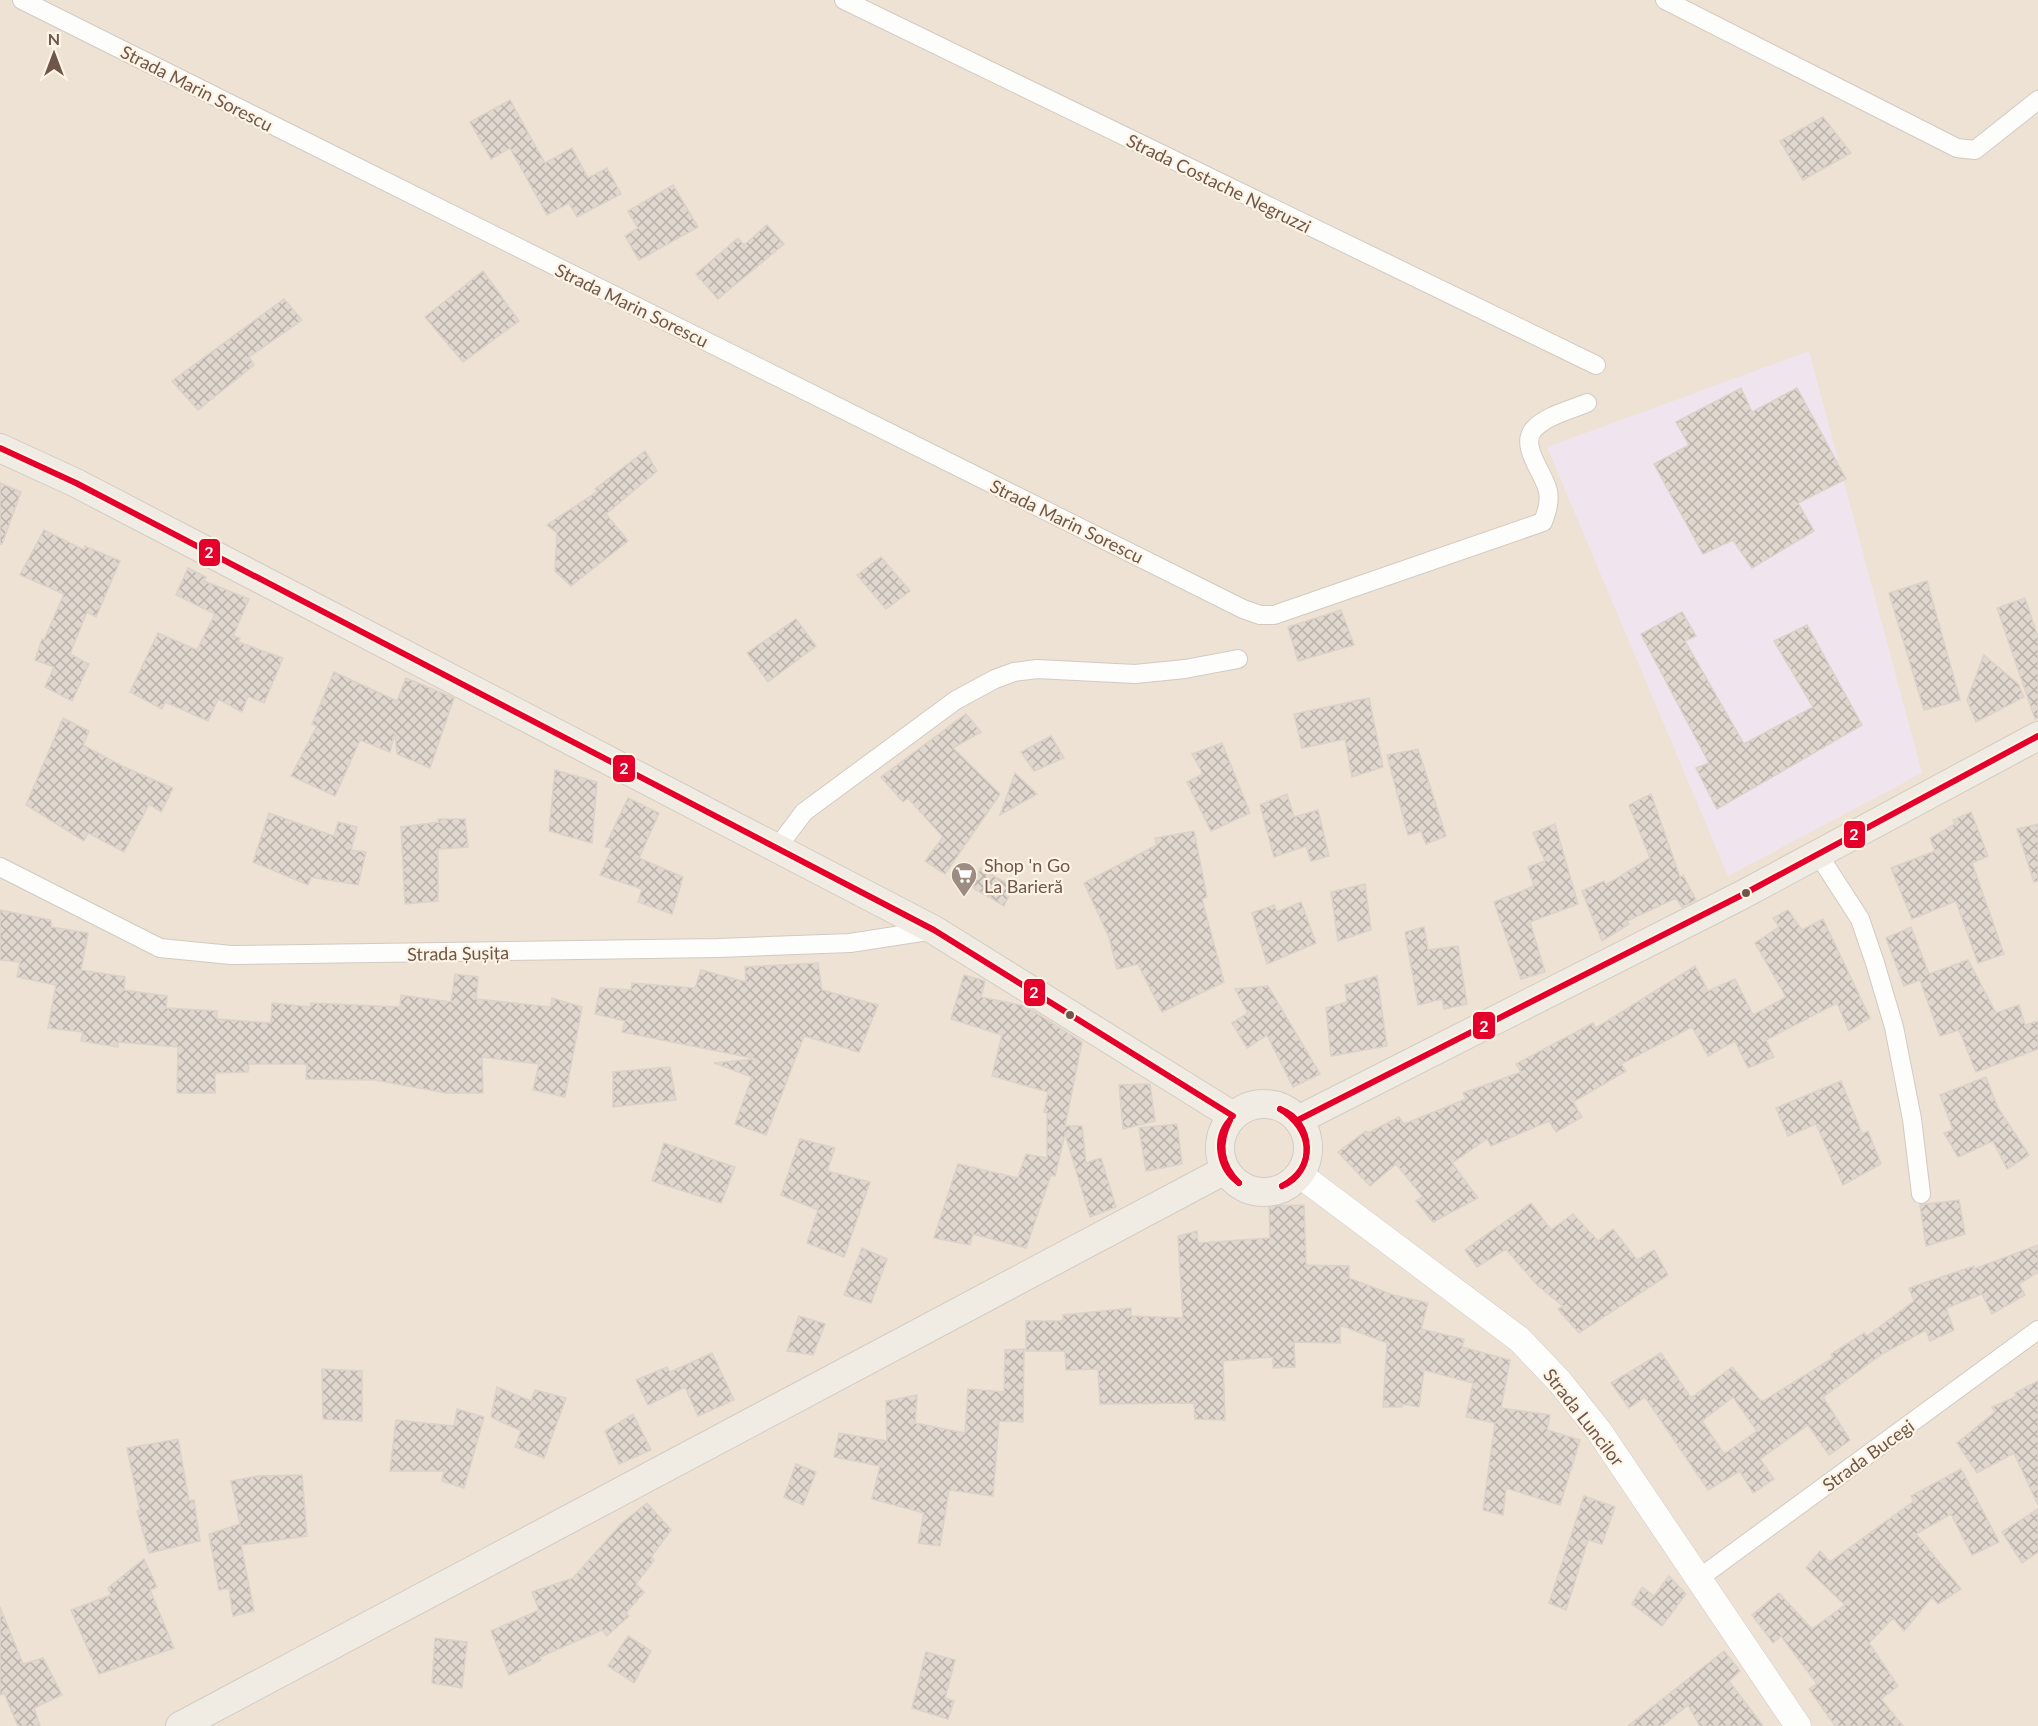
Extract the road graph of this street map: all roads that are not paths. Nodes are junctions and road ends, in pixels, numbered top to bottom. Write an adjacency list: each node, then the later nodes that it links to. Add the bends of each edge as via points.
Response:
1 (22, 0): 6 (street, Strada Marin Sorescu, via 1260,615 1274,615 1543,522 1549,506 1548,490 1528,444 1532,431 1543,422)
2 (844, 0): 5 (street, Strada Costache Negruzzi)
3 (1665, 0): 4 (street, via 1958,148 1975,150)
4 (2038, 100)
5 (1596, 365)
6 (1587, 403)
7 (0, 448): 10 (main road, via 97,494)
8 (1238, 659): 10 (street, via 1135,674 1037,669 1014,672 956,700 804,812)
9 (2038, 736): 11 (main road)
10 (777, 848): 13 (main road)
11 (1818, 854): 15 (main road); 18 (street, via 1860,919 1878,974 1894,1027 1910,1107)
12 (0, 867): 13 (street, Strada Șușița, via 160,948 231,955 719,948 850,943)
13 (934, 930): 14 (main road)
14 (1233, 1116): 15 (main road, via 1259,1104 1287,1110); 16 (main road, via 1220,1142)
15 (1298, 1120): 17 (main road, via 1308,1147)
16 (1225, 1170): 17 (main road, via 1234,1181 1261,1192 1289,1184); 21 (main road)
17 (1299, 1174): 20 (main road, Strada Luncilor, via 1519,1340 1560,1382 1599,1431)
18 (1921, 1194)
19 (2038, 1330): 20 (street, Strada Bucegi)
20 (1698, 1579): 22 (main road, Strada Luncilor)
21 (180, 1726)
22 (1798, 1726)

